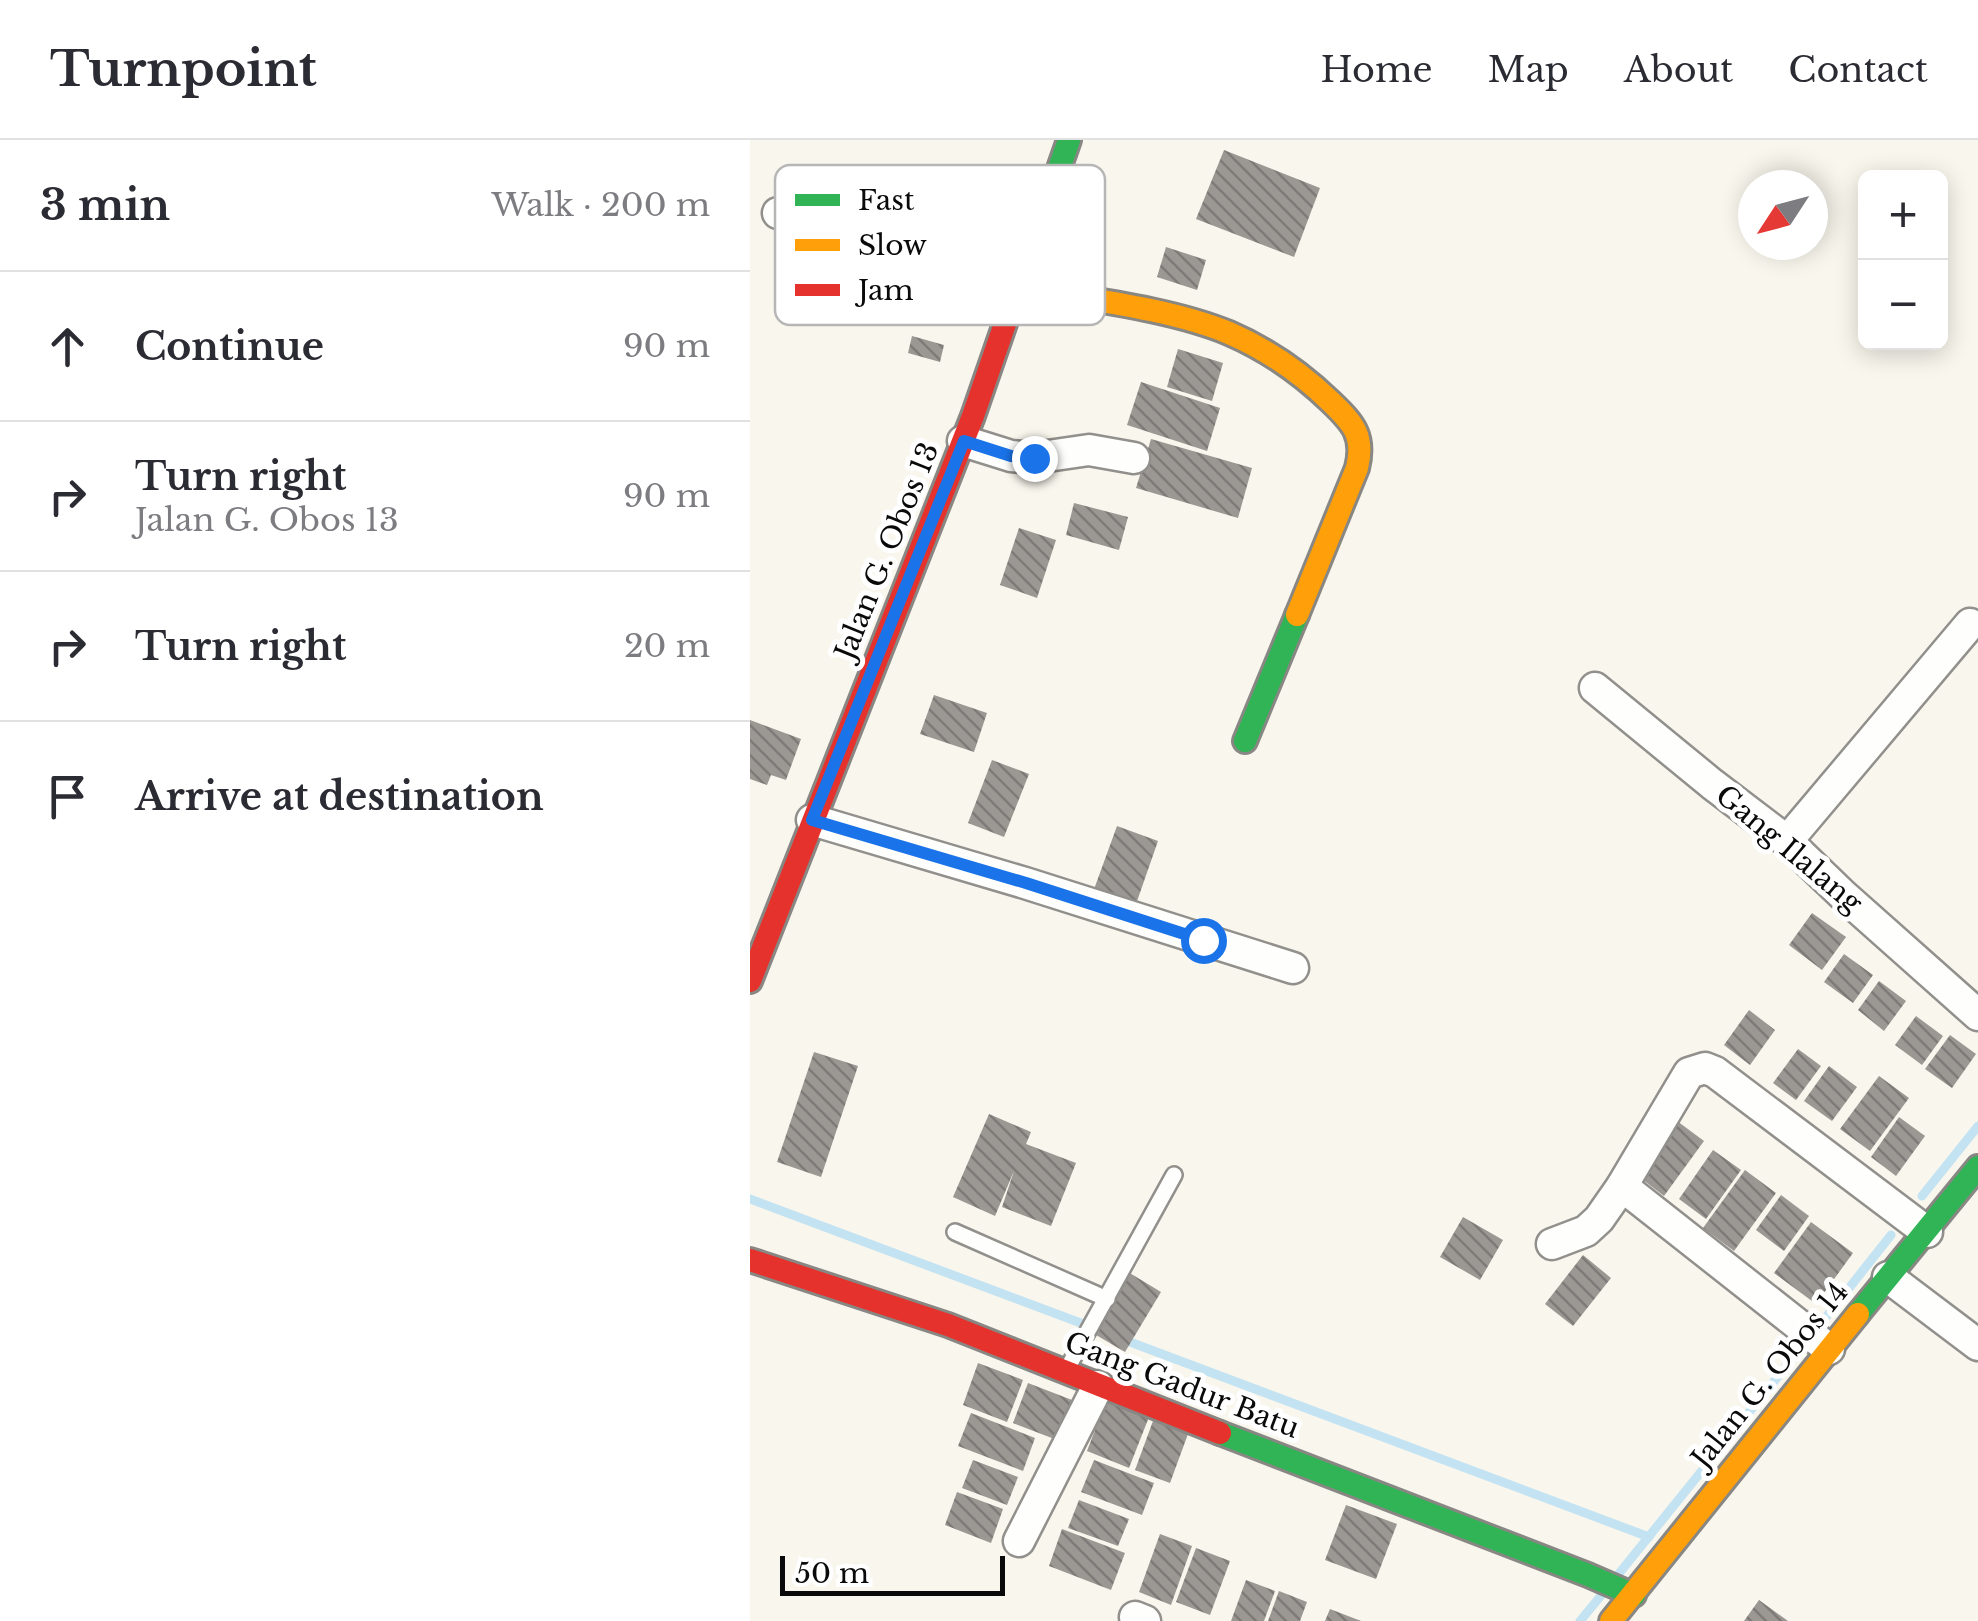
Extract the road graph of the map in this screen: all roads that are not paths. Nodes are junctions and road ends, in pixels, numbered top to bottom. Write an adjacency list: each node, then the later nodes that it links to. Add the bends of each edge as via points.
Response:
1 (1069, 140): 2 (street, Jalan G. Obos 13)
2 (1060, 165)
3 (1105, 301): 9 (street, via 1220,329 1284,364 1327,397 1361,447)
4 (1005, 325): 5 (street, Jalan G. Obos 13)
5 (964, 441): 6 (street, via 1011,456 1089,450); 10 (street, Jalan G. Obos 13)
6 (1134, 458)
7 (1970, 624): 11 (street)
8 (1595, 688): 11 (street, Gang Ilalang)
9 (1245, 742)
10 (812, 820): 12 (street); 13 (street, Jalan G. Obos 13)
11 (1787, 841): 14 (street, Gang Ilalang)
12 (1293, 968)
13 (750, 981)
14 (1978, 1015)
15 (1978, 1167): 18 (street, Jalan G. Obos 14)
16 (1174, 1175): 24 (lane)
17 (1622, 1186): 20 (street, via 1688,1072 1705,1068); 21 (street, via 1586,1231); 26 (street)
18 (1968, 1200): 20 (street, Jalan G. Obos 14)
19 (955, 1232): 24 (lane)
20 (1927, 1232): 23 (street, Jalan G. Obos 14)
21 (1552, 1244)
22 (750, 1260): 27 (street, Gang Gadur Batu, via 948,1325)
23 (1888, 1277): 25 (street); 26 (street, Jalan G. Obos 14)
24 (1107, 1298): 27 (lane)
25 (1978, 1345)
26 (1828, 1349): 30 (street, Jalan G. Obos 14)
27 (1065, 1372): 28 (street, Gang Gadur Batu)
28 (1098, 1386): 29 (street); 30 (street, Gang Gadur Batu, via 1588,1575)
29 (1019, 1541)
30 (1627, 1608)

